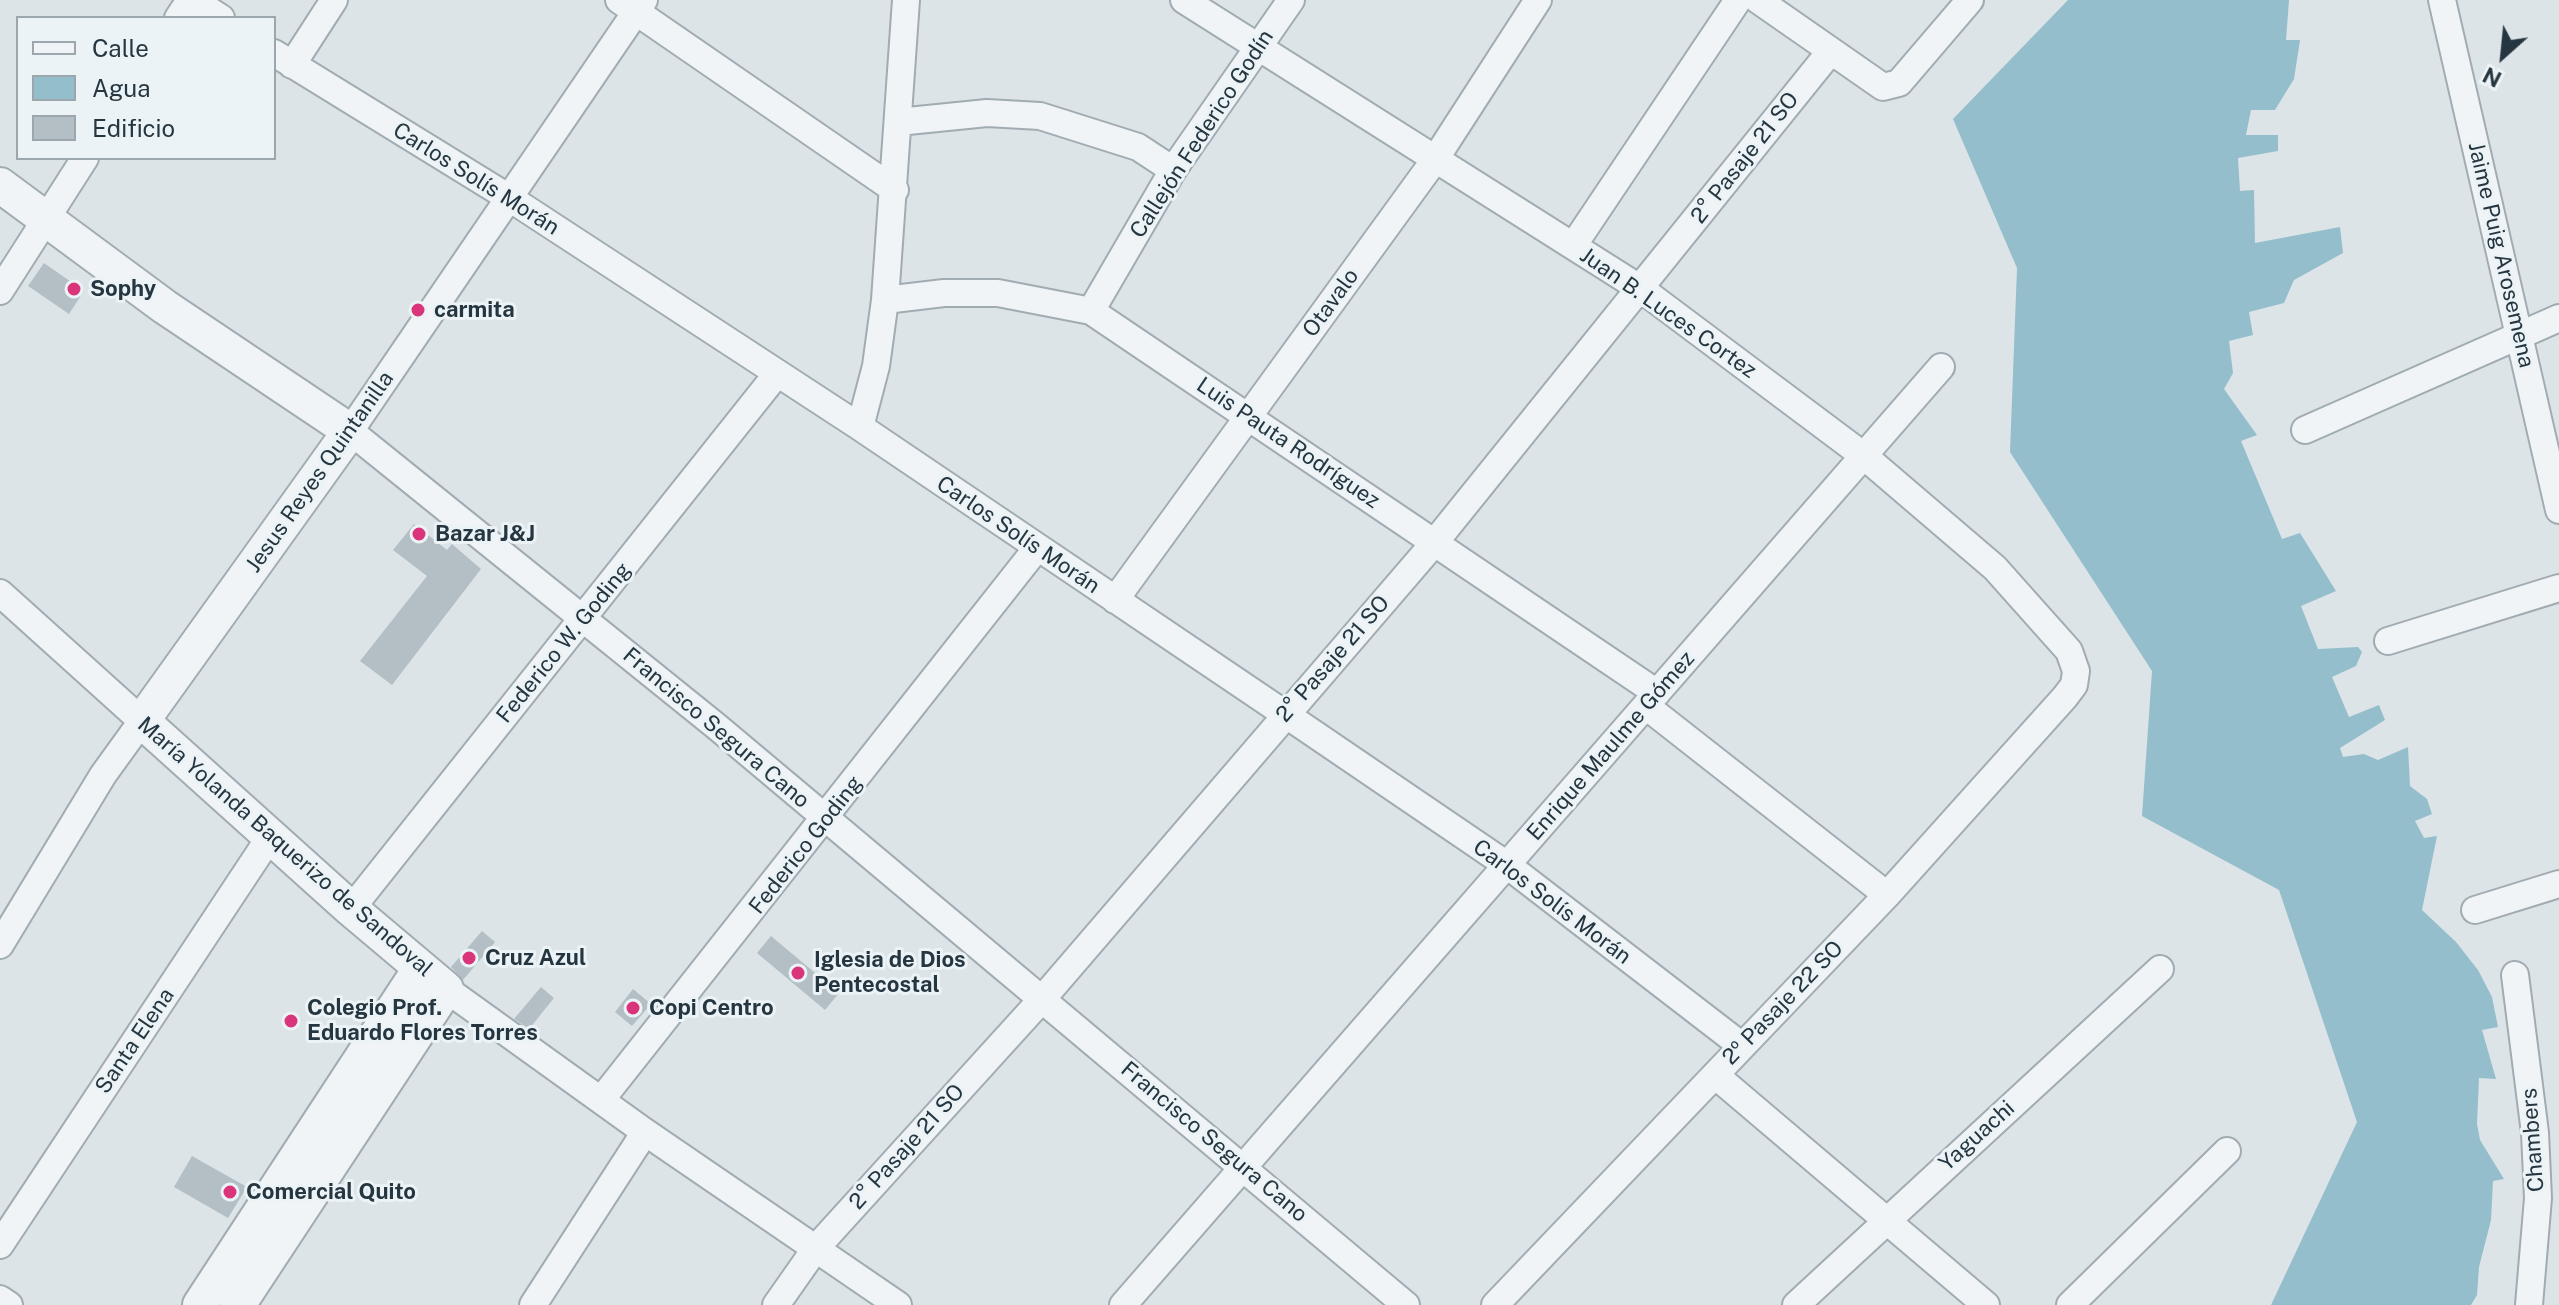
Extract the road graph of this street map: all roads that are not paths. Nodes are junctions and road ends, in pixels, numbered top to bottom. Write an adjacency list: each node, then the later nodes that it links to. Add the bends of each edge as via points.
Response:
1 (192, 0): 12 (street); 13 (street)
2 (334, 0): 16 (street)
3 (906, 0): 17 (street)
4 (1184, 0): 14 (street, Juan B. Luces Cortez)
5 (1291, 0): 14 (street, Callejón Federico Godín)
6 (1538, 0): 19 (street, Otavalo)
7 (1738, 0): 25 (street)
8 (1758, 0): 15 (street)
9 (1970, 0): 15 (street, via 1891,87 1874,83)
10 (2442, 0): 31 (street, Jaime Puig Arosemena)
11 (633, 4): 22 (street); 23 (street, Jesus Reyes Quintanilla)
12 (180, 16)
13 (218, 16)
14 (1260, 46): 19 (street, Juan B. Luces Cortez); 20 (street, Callejón Federico Godín)
15 (1830, 52): 26 (street, 2° Pasaje 21 SO)
16 (283, 59): 23 (street, Carlos Solís Morán)
17 (898, 122): 20 (street, via 987,113 1040,116 1138,147); 22 (street)
18 (84, 160): 24 (street)
19 (1434, 161): 25 (street, Juan B. Luces Cortez); 34 (street, Otavalo)
20 (1173, 170): 29 (street, Callejón Federico Godín)
21 (0, 185): 24 (street, Francisco Segura Cano)
22 (895, 190): 28 (street)
23 (511, 199): 33 (street, Carlos Solís Morán); 37 (street, Jesus Reyes Quintanilla)
24 (44, 220): 27 (street); 37 (street, Francisco Segura Cano)
25 (1573, 246): 26 (street, Juan B. Luces Cortez)
26 (1641, 289): 38 (street, Juan B. Luces Cortez); 40 (street, 2° Pasaje 21 SO)
27 (0, 291)
28 (885, 300): 29 (street, Luis Pauta Rodríguez, via 998,293); 35 (street)
29 (1091, 311): 34 (street, Luis Pauta Rodríguez)
30 (2559, 318): 31 (street)
31 (2519, 333): 36 (street); 39 (street, Jaime Puig Arosemena)
32 (1941, 367): 38 (street, Enrique Maulme Gómez)
33 (776, 375): 35 (street, Carlos Solís Morán); 45 (street, Federico W. Goding)
34 (1250, 416): 40 (street, Luis Pauta Rodríguez); 44 (street, Otavalo)
35 (860, 427): 41 (street, Carlos Solís Morán)
36 (2305, 430)
37 (350, 431): 45 (street, Francisco Segura Cano); 50 (street, Jesus Reyes Quintanilla)
38 (1864, 456): 47 (street, Juan B. Luces Cortez, via 1995,568 2069,651 2076,671); 48 (street, Enrique Maulme Gómez)
39 (2559, 510)
40 (1435, 542): 48 (street, Luis Pauta Rodríguez); 49 (street, 2° Pasaje 21 SO)
41 (1037, 548): 44 (street, Carlos Solís Morán); 51 (street, Federico Goding)
42 (2559, 588): 46 (street)
43 (0, 593): 50 (street, María Yolanda Baquerizo de Sandoval)
44 (1115, 600): 49 (street, Carlos Solís Morán)
45 (584, 619): 51 (street, Francisco Segura Cano); 56 (street, Federico W. Goding)
46 (2388, 641)
47 (2065, 697): 55 (street, 2º Pasaje 22 SO)
48 (1651, 699): 53 (street, Enrique Maulme Gómez); 55 (street, Luis Pauta Rodríguez)
49 (1285, 714): 53 (street, Carlos Solís Morán); 62 (street, 2° Pasaje 21 SO)
50 (142, 721): 52 (street, María Yolanda Baquerizo de Sandoval); 58 (street, Jesus Reyes Quintanilla, via 103,775)
51 (826, 820): 62 (street, Francisco Segura Cano); 65 (street, Federico Goding)
52 (270, 837): 56 (street, María Yolanda Baquerizo de Sandoval); 70 (street, Santa Elena)
53 (1507, 865): 63 (street, Carlos Solís Morán); 68 (street, Enrique Maulme Gómez)
54 (2559, 884): 57 (street)
55 (1887, 895): 63 (street, 2º Pasaje 22 SO)
56 (351, 909): 61 (street, María Yolanda Baquerizo de Sandoval)
57 (2475, 910)
58 (0, 945)
59 (2160, 969): 69 (street, Yaguachi)
60 (2515, 975): 72 (street, Chambers)
61 (433, 979): 65 (street, María Yolanda Baquerizo de Sandoval); 75 (street); 76 (street)
62 (1043, 998): 68 (street, Francisco Segura Cano); 71 (street, 2° Pasaje 21 SO)
63 (1742, 1046): 64 (street, 2º Pasaje 22 SO)
64 (1715, 1075): 69 (street); 82 (street, 2º Pasaje 22 SO)
65 (601, 1100): 66 (street, María Yolanda Baquerizo de Sandoval)
66 (645, 1132): 71 (street, María Yolanda Baquerizo de Sandoval); 77 (street)
67 (2227, 1151): 85 (street)
68 (1244, 1167): 80 (street, Enrique Maulme Gómez); 81 (street, Francisco Segura Cano)
69 (1887, 1218): 83 (street, Yaguachi); 84 (street)
70 (0, 1245)
71 (816, 1248): 78 (street, 2° Pasaje 21 SO); 79 (street, María Yolanda Baquerizo de Sandoval)
72 (2547, 1260): 86 (street, Chambers)
73 (0, 1299): 74 (street)
74 (9, 1305)
75 (200, 1305)
76 (238, 1305)
77 (533, 1305)
78 (776, 1305)
79 (898, 1305)
80 (1123, 1305)
81 (1406, 1305)
82 (1495, 1305)
83 (1796, 1305)
84 (1986, 1305)
85 (2070, 1305)
86 (2529, 1305)

